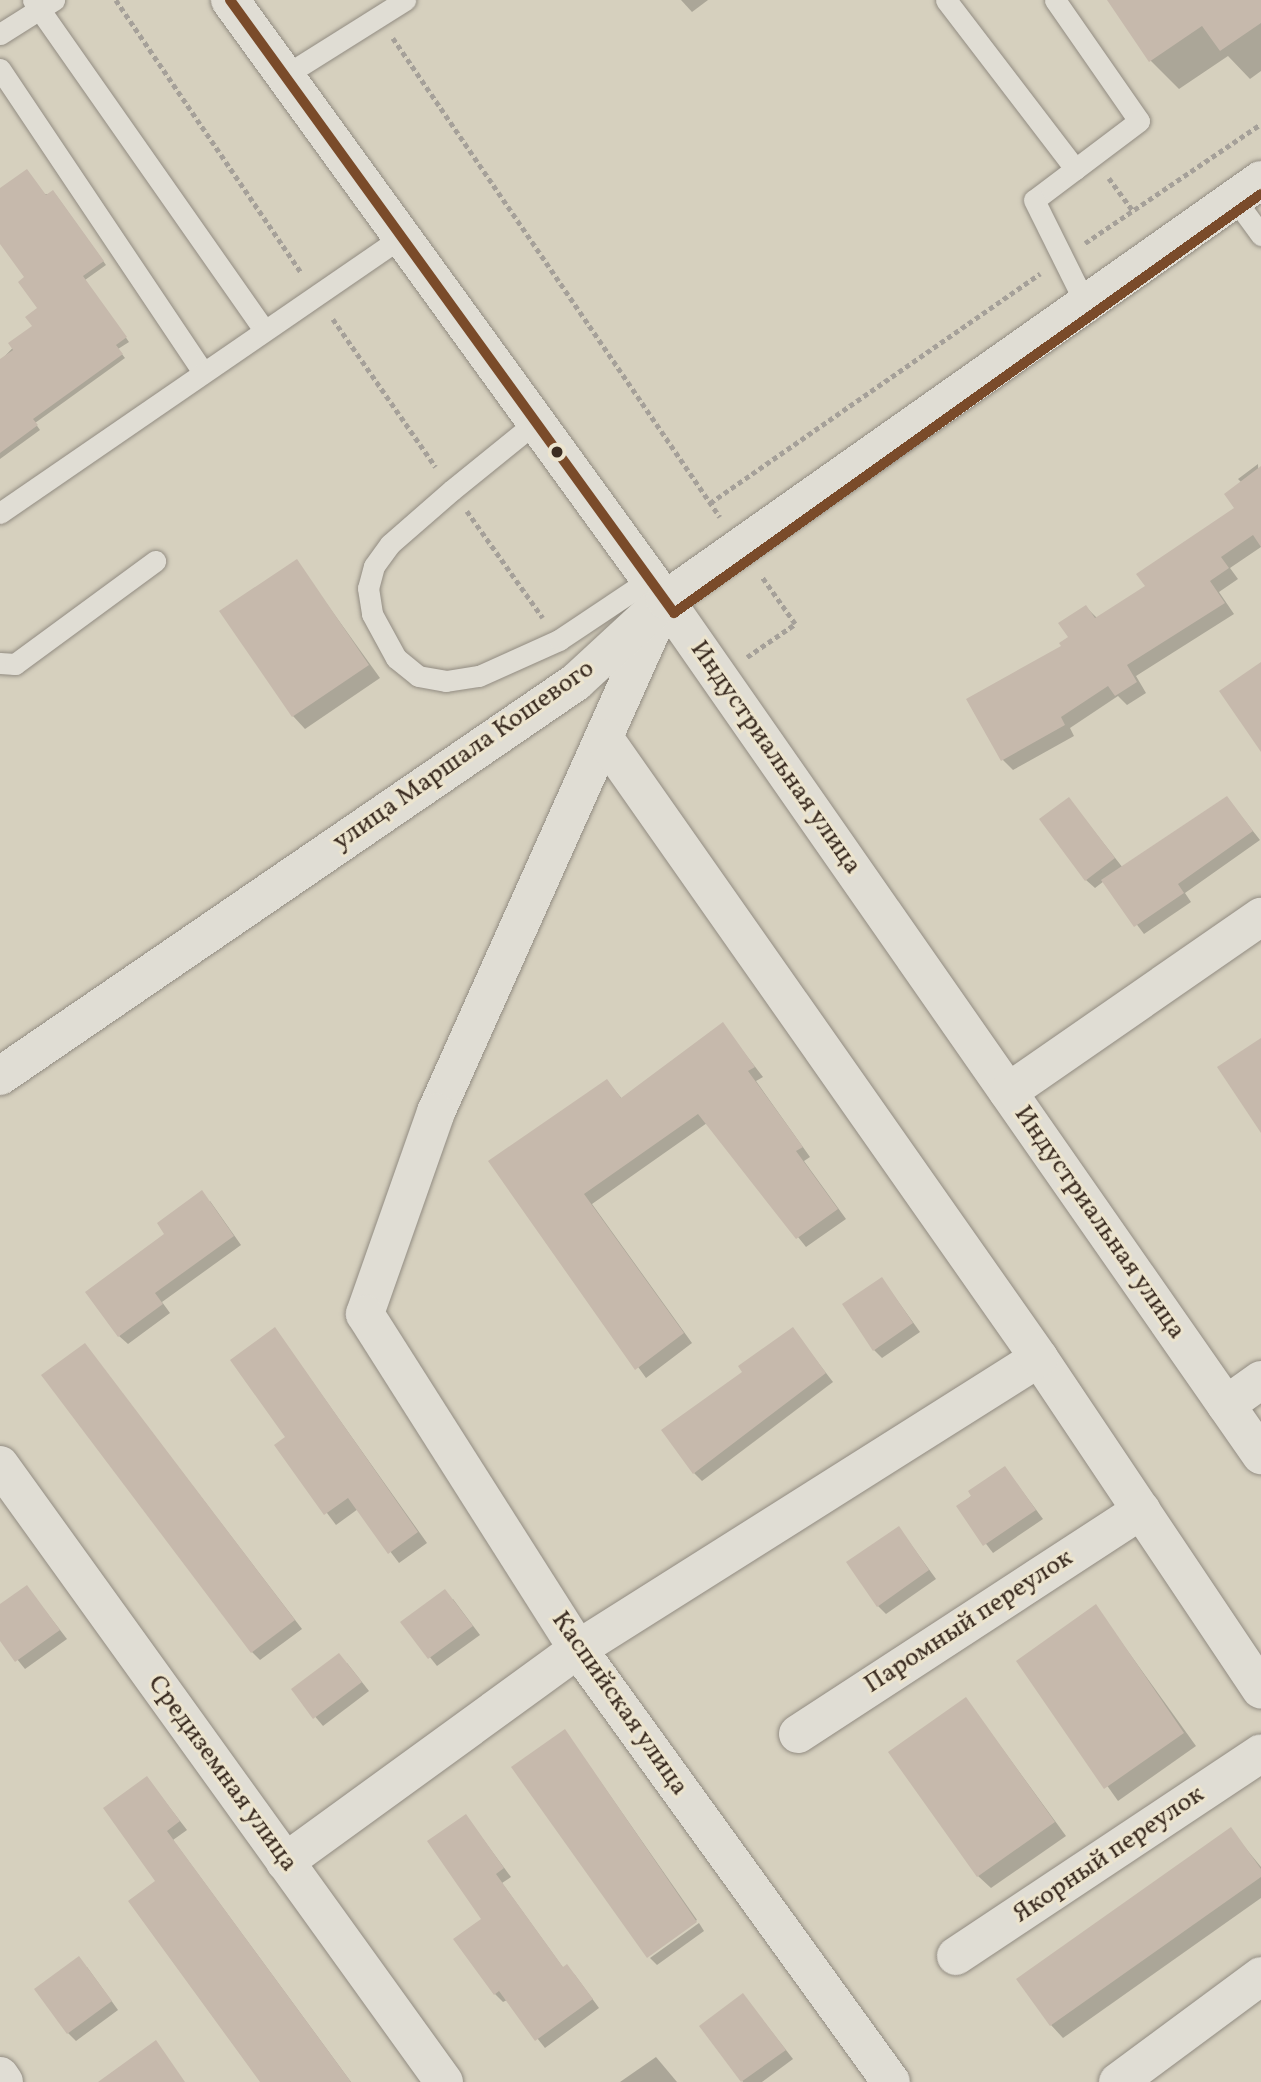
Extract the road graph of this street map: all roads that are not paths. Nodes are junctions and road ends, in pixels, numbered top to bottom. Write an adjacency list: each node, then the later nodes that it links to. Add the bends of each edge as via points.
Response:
1 (230, 0): 8 (street, Индустриальная улица)
2 (405, 0): 8 (lane)
3 (946, 0): 9 (lane)
4 (1055, 0): 9 (lane, via 1139,121)
5 (42, 3): 6 (lane); 13 (lane)
6 (0, 34)
7 (0, 69): 14 (lane)
8 (285, 76): 11 (street, Индустриальная улица)
9 (1075, 169): 12 (lane, via 1034,200)
10 (1252, 203): 12 (street, улица Маршала Кошевого)
11 (401, 237): 13 (lane); 15 (street, Индустриальная улица)
12 (1089, 310): 18 (street, улица Маршала Кошевого, via 746,553)
13 (264, 330): 14 (lane)
14 (202, 371): 16 (lane)
15 (536, 422): 18 (street, Индустриальная улица); 18 (lane, via 390,544 374,566 368,588 372,614 396,658 418,676 446,681 479,676)
16 (0, 513)
17 (155, 561): 19 (lane, via 15,664)
18 (663, 598): 20 (street); 22 (street, улица Маршала Кошевого, via 576,682); 23 (street, Индустриальная улица)
19 (0, 663)
20 (604, 738): 24 (street); 30 (street, Каспийская улица, via 436,1112 365,1314)
21 (1261, 917): 23 (street)
22 (0, 1076)
23 (1008, 1092): 26 (street, Индустриальная улица)
24 (1039, 1358): 29 (street); 30 (street)
25 (1261, 1380): 26 (street)
26 (1226, 1405): 27 (street, Индустриальная улица)
27 (1261, 1455)
28 (0, 1465): 34 (street, Средиземная улица)
29 (1141, 1510): 31 (street); 32 (street, Паромный переулок)
30 (578, 1649): 34 (street); 40 (street, Каспийская улица)
31 (1261, 1689)
32 (798, 1734)
33 (1261, 1754): 35 (street, Якорный переулок)
34 (285, 1862): 39 (street, Средиземная улица)
35 (956, 1956)
36 (1261, 1976): 41 (street)
37 (0, 2076): 38 (street)
38 (4, 2082)
39 (443, 2082)
40 (891, 2082)
41 (1118, 2082)

